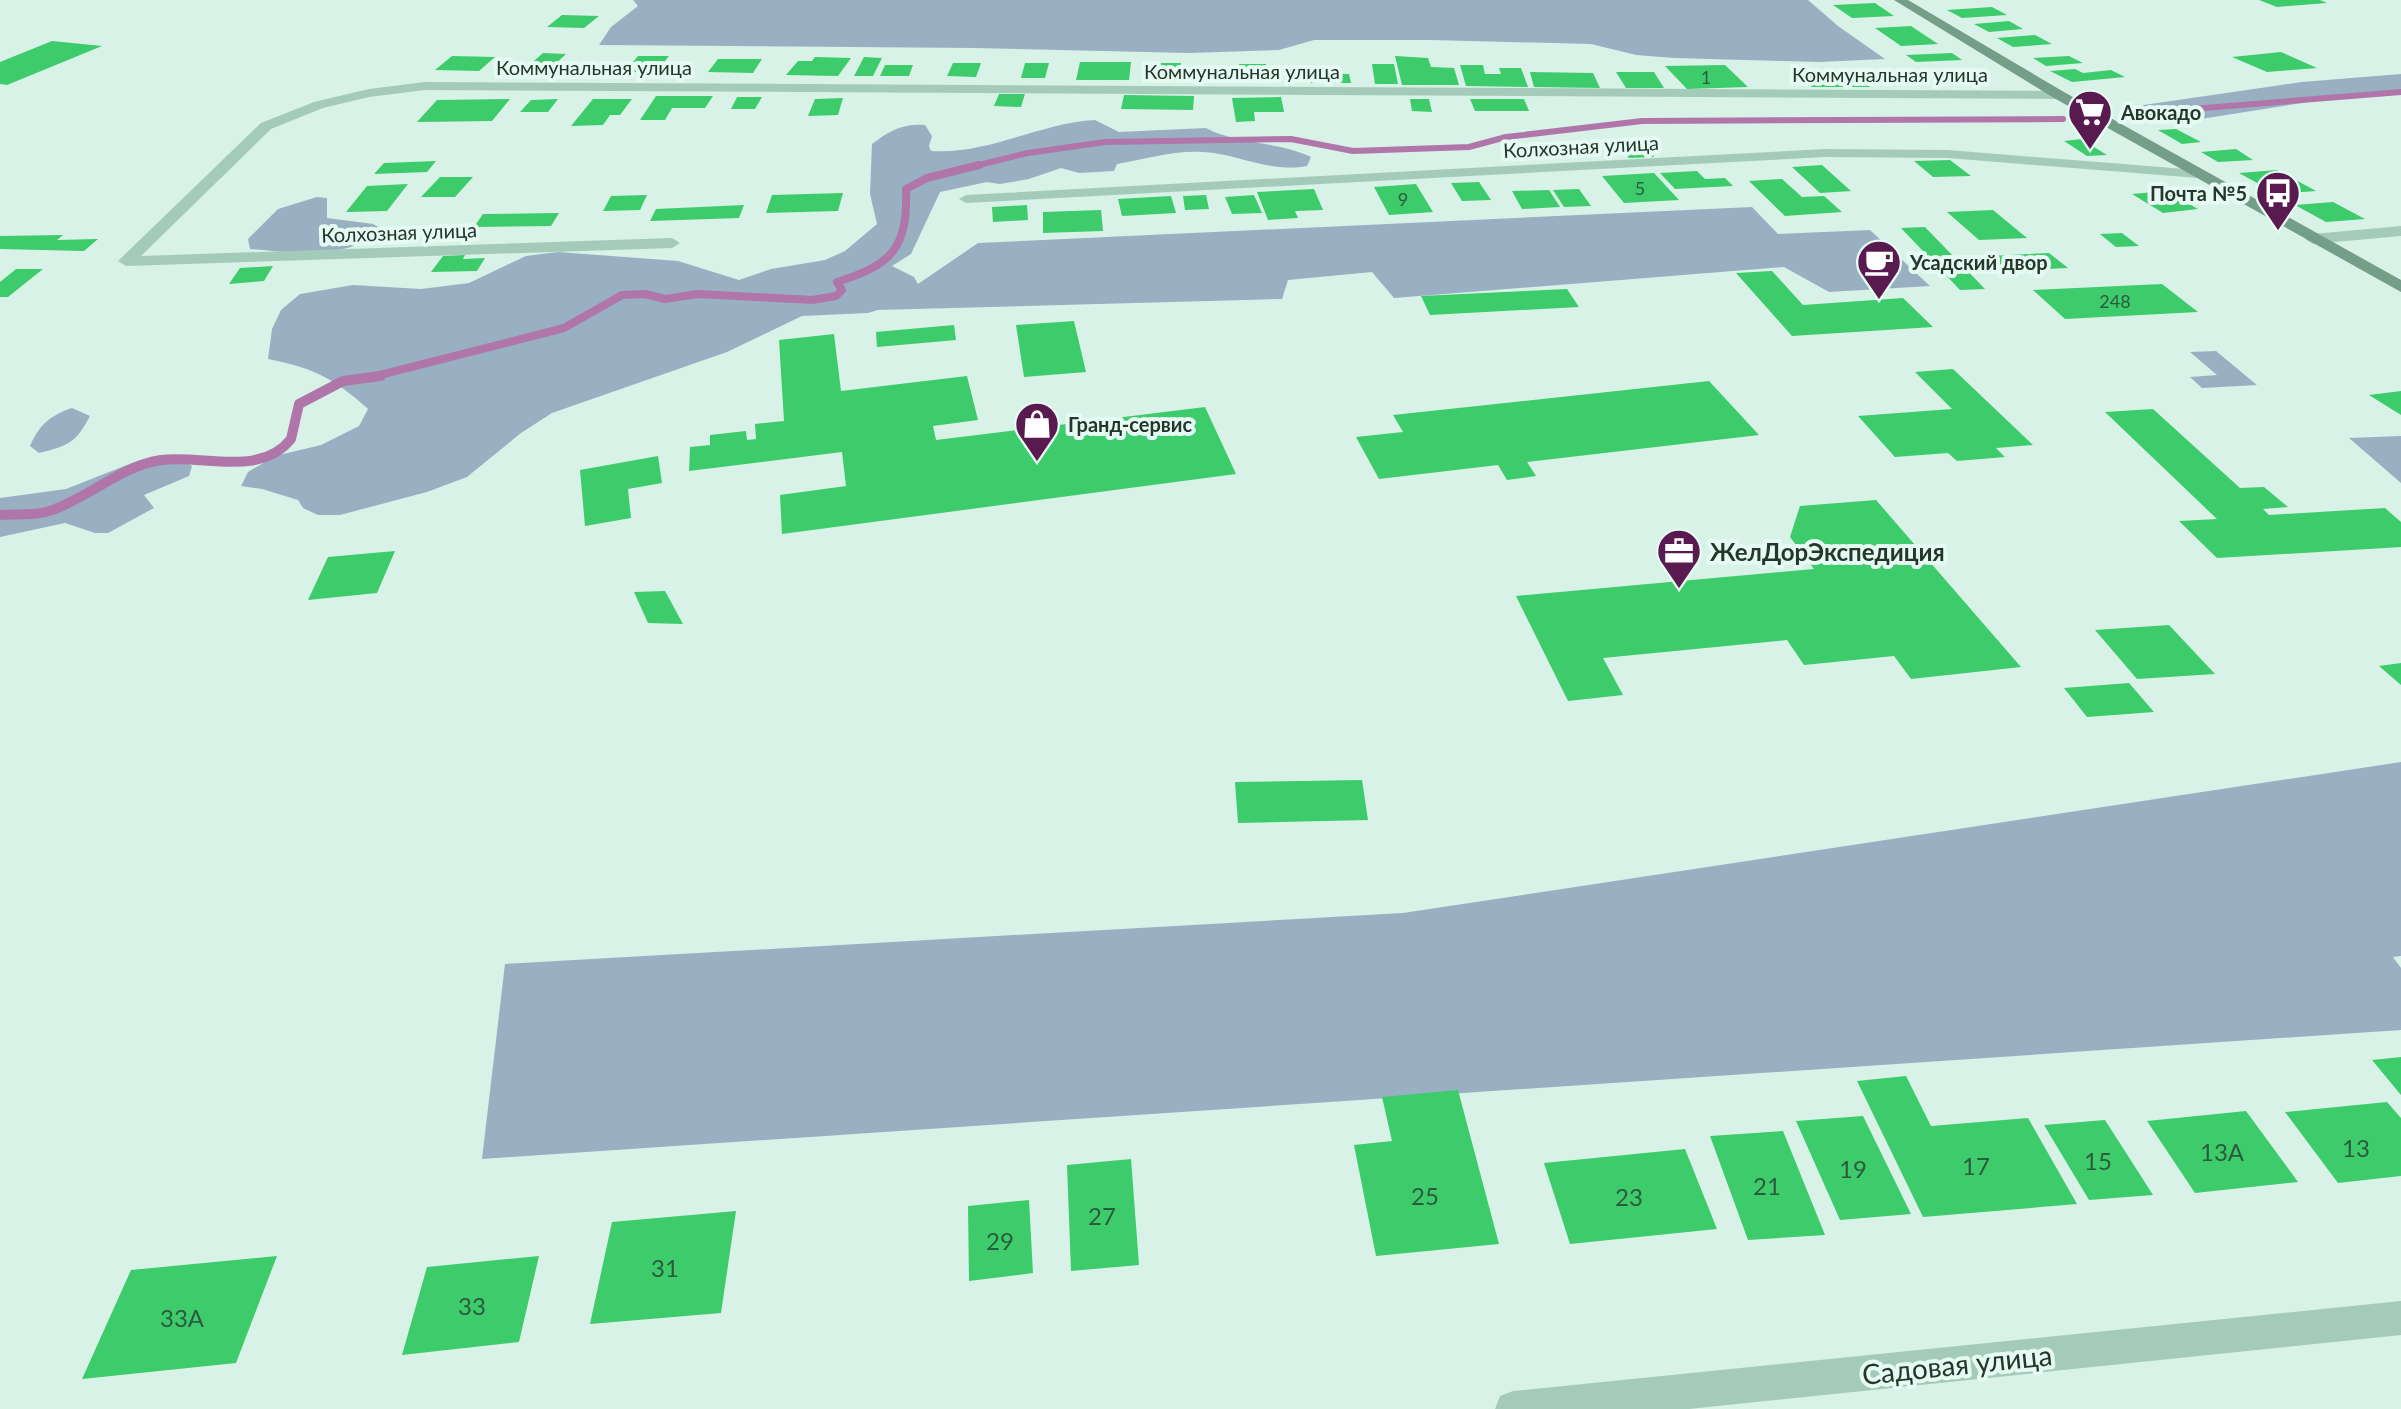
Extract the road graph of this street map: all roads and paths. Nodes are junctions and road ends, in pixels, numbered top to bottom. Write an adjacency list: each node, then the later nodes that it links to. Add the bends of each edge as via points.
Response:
1 (1900, 0): 2 (street)
2 (2059, 95): 3 (street); 8 (street, Коммунальная улица, via 425,86 319,105 266,126)
3 (2198, 174): 4 (street, Колхозная улица, via 1948,154 1825,153); 6 (street)
4 (966, 199)
5 (2401, 231): 6 (street)
6 (2313, 239): 9 (street)
7 (672, 243): 8 (street, Колхозная улица)
8 (126, 261)
9 (2401, 287)
10 (2401, 1318): 11 (street, Садовая улица)
11 (1513, 1409)

